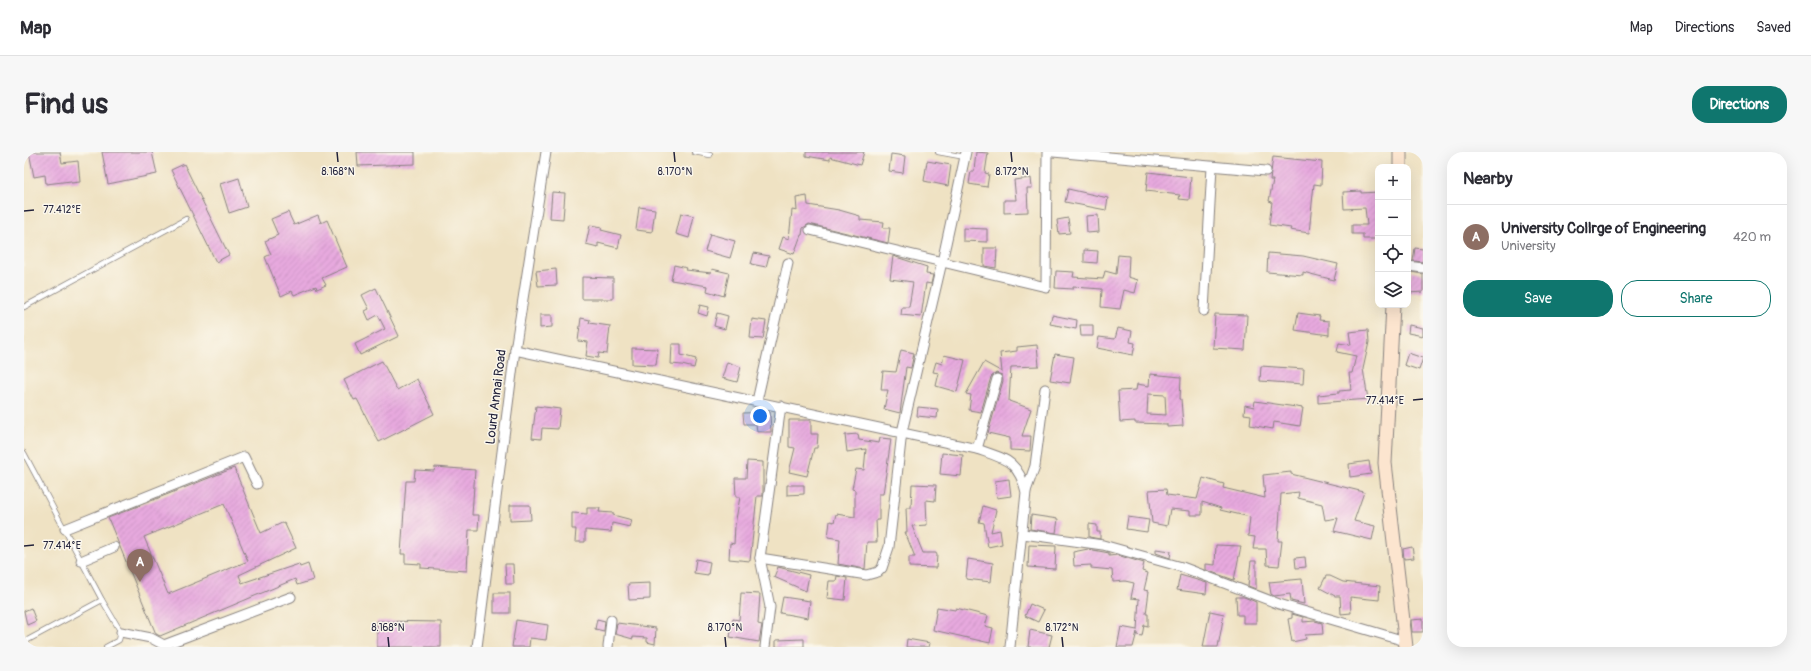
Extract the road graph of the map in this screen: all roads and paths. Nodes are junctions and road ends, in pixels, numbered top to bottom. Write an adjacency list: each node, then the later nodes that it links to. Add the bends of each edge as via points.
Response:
1 (546, 152): 21 (street, Lourd Annai Road)
2 (694, 152): 7 (lane)
3 (938, 152): 8 (lane)
4 (1047, 152): 14 (street, via 1046,287)
5 (1053, 152): 10 (street)
6 (1400, 152): 9 (street)
7 (710, 155)
8 (965, 155): 14 (street)
9 (1400, 164)
10 (1212, 167): 11 (street); 20 (street)
11 (1266, 171)
12 (186, 219): 18 (lane)
13 (810, 230): 14 (street)
14 (942, 262): 26 (street)
15 (788, 263): 24 (street)
16 (1411, 266): 17 (street)
17 (1423, 268)
18 (24, 307)
19 (1393, 308): 41 (street, via 1385,463)
20 (1204, 311)
21 (515, 350): 24 (street); 43 (street, Lourd Annai Road)
22 (998, 379): 27 (street)
23 (1045, 389): 30 (street, via 1035,466)
24 (757, 401): 25 (street)
25 (782, 406): 26 (street); 34 (street)
26 (902, 432): 27 (street); 34 (street, via 889,547 886,561 878,572 867,575)
27 (977, 449): 30 (street, via 1007,459 1020,474)
28 (24, 453): 31 (lane)
29 (257, 484): 31 (street, via 244,457)
30 (1026, 492): 32 (street)
31 (64, 529): 35 (lane)
32 (1022, 534): 41 (street, via 1103,545 1174,565 1280,604); 46 (street)
33 (114, 547): 35 (street)
34 (760, 558): 45 (street, via 770,607)
35 (81, 561): 37 (lane)
36 (291, 597): 39 (street, via 164,645 150,638)
37 (102, 600): 39 (lane); 40 (lane)
38 (611, 620): 44 (street)
39 (121, 632): 42 (lane, via 119,640)
40 (24, 642)
41 (1405, 644)
42 (106, 647)
43 (477, 647)
44 (608, 647)
45 (765, 647)
46 (1010, 647)

